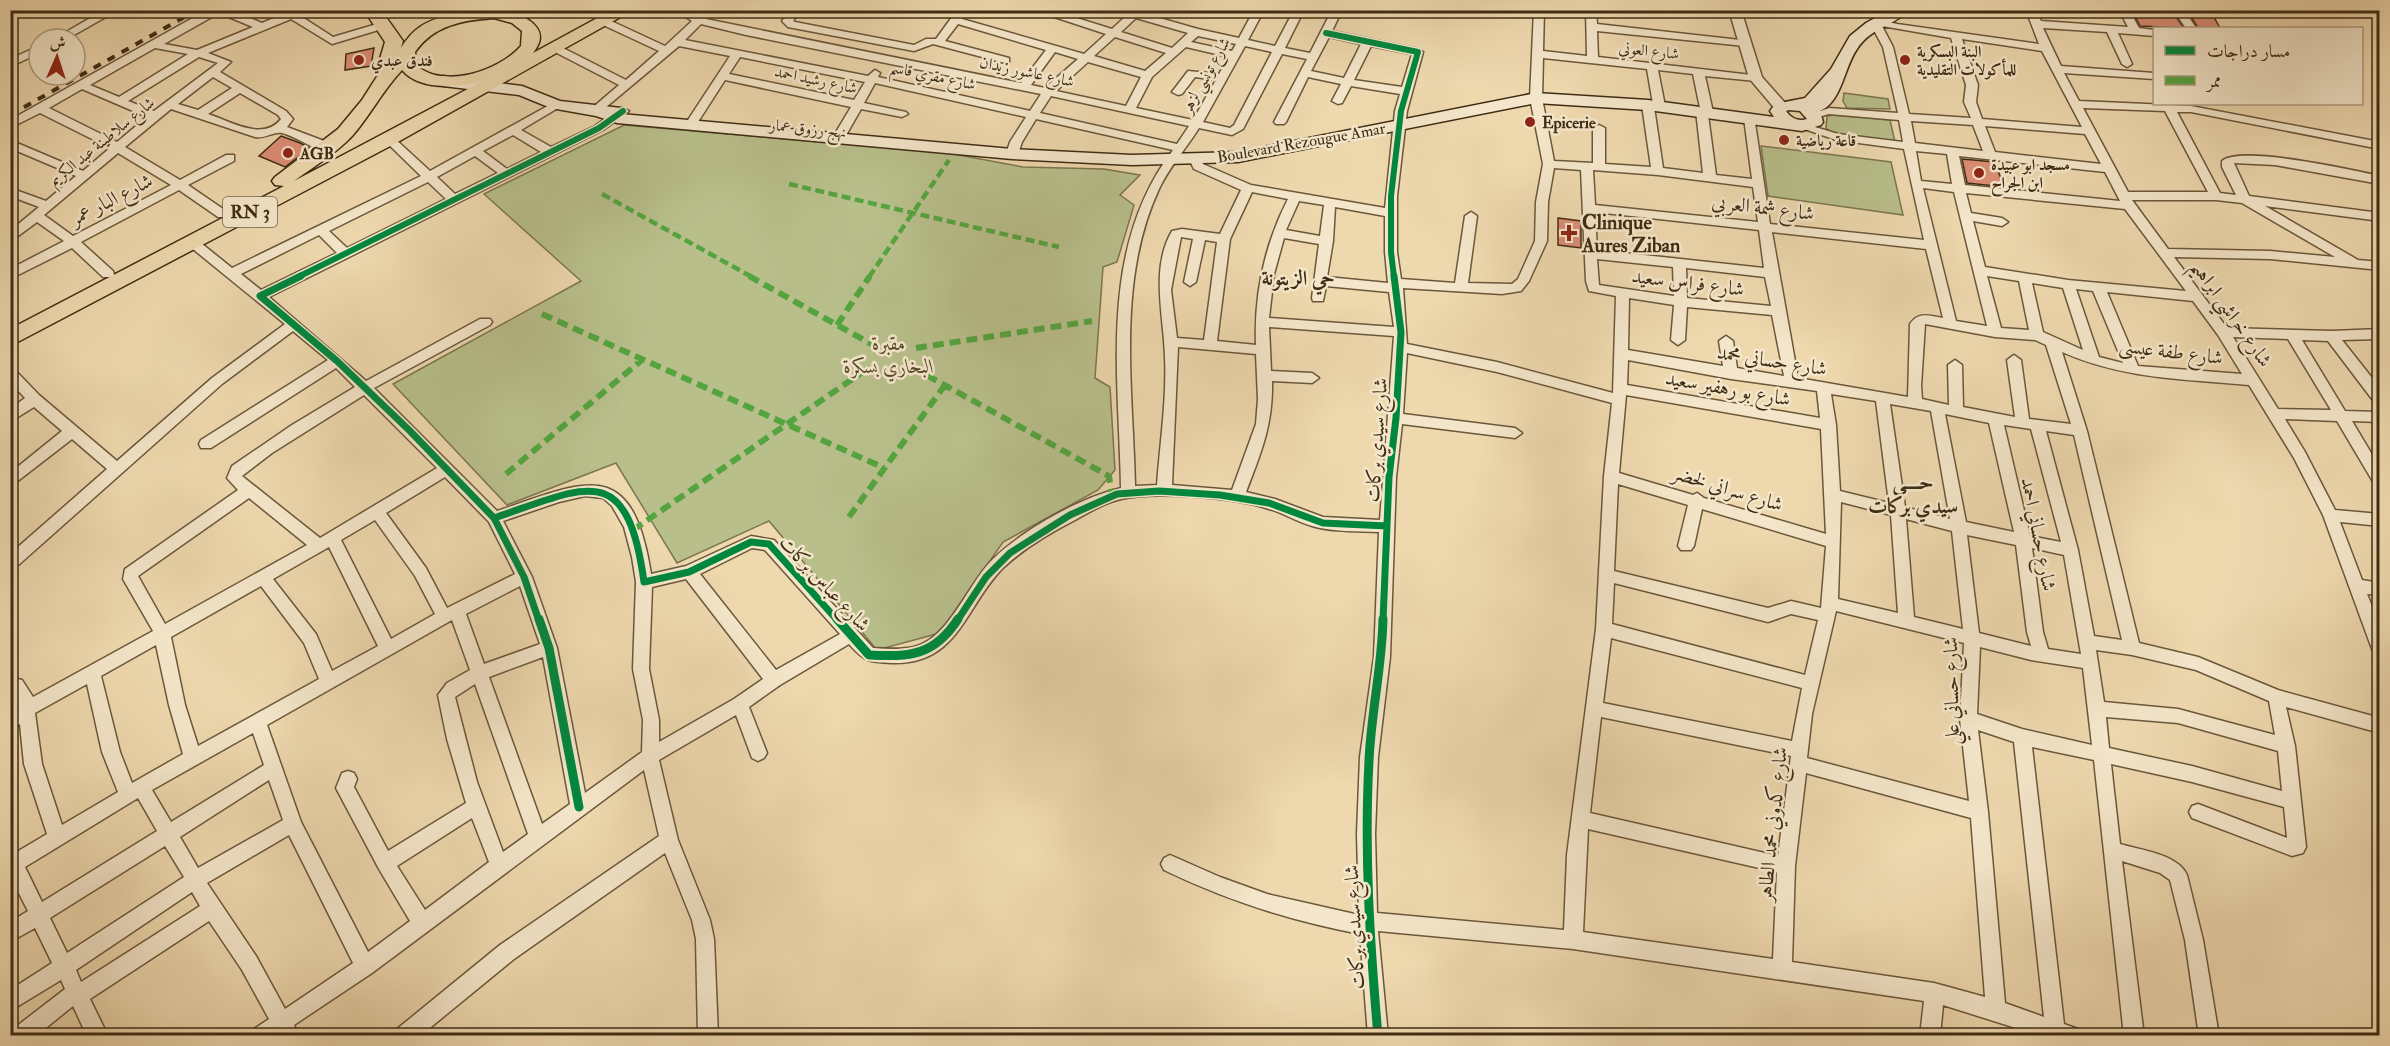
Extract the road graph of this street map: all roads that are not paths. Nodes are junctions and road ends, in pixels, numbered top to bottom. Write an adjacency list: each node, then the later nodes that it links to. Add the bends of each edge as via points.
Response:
1 (102, 10): 32 (street)
2 (113, 10): 32 (street)
3 (216, 10): 52 (street)
4 (221, 10): 35 (street)
5 (372, 10): 27 (main road)
6 (538, 10): 25 (main road)
7 (626, 10): 30 (main road, RN 3)
8 (680, 10): 28 (street, شارع عاشور زيدان)
9 (709, 10): 28 (street)
10 (963, 10): 29 (street)
11 (1038, 10): 43 (street)
12 (1121, 10): 26 (street)
13 (1259, 10): 46 (street, شارع تونسي لزهر)
14 (1299, 10): 57 (street, شارع عاشور زيدان)
15 (1337, 10): 41 (street)
16 (1539, 10): 62 (street)
17 (1591, 10): 36 (street)
18 (1735, 10): 50 (street)
19 (1902, 10): 31 (main road)
20 (2031, 10): 33 (street, شارع خراشي ابراهيم)
21 (2124, 10): 39 (street)
22 (2178, 10): 37 (street)
23 (297, 12): 27 (street, via 332,41); 35 (street)
24 (792, 12): 51 (street, via 788,24)
25 (502, 13): 56 (main road, via 467,15 440,23); 72 (main road, via 530,26 533,34 532,44)
26 (1137, 13): 40 (street); 43 (street)
27 (384, 18): 56 (main road)
28 (697, 20): 47 (street); 67 (street, شارع عاشور زيدان)
29 (955, 20): 48 (street); 54 (street)
30 (605, 22): 53 (main road, RN 3); 58 (street)
31 (1876, 22): 44 (street); 110 (main road, via 1847,49 1824,104); 117 (street, via 1888,47)
32 (88, 24): 34 (street)
33 (2038, 24): 38 (street); 55 (street, شارع خراشي ابراهيم)
34 (82, 27)
35 (262, 27): 61 (street)
36 (1591, 27): 50 (street); 69 (street)
37 (2190, 27)
38 (2111, 30): 39 (street); 71 (street)
39 (2135, 31): 42 (street)
40 (1196, 32): 46 (street); 49 (street)
41 (1326, 33): 45 (street, شارع سيدي بركات); 65 (street)
42 (2153, 33)
43 (1113, 34): 59 (street); 66 (street)
44 (1956, 36): 55 (street); 121 (street, via 1972,85 1970,102)
45 (1368, 40): 86 (street); 94 (street, شارع سيدي بركات, via 1418,51)
46 (1242, 41): 57 (street); 64 (street, شارع تونسي لزهر)
47 (677, 42): 58 (street); 60 (street, شارع مقري قاسم)
48 (938, 43): 51 (street, via 927,42 916,49); 68 (street)
49 (1183, 43): 59 (street); 64 (street)
50 (1745, 43): 82 (street)
51 (897, 44): 67 (street)
52 (154, 45): 61 (street); 85 (street)
53 (555, 48): 72 (main road, RN 3); 87 (street)
54 (1053, 48): 66 (street); 91 (street)
55 (2046, 48): 74 (street, شارع خراشي ابراهيم)
56 (402, 50): 84 (main road, via 414,72); 135 (main road, RN 3, via 345,133)
57 (1280, 50): 65 (street); 122 (street, شارع عاشور زيدان, via 1237,130)
58 (667, 51): 87 (street)
59 (1172, 51): 78 (street)
60 (738, 52): 79 (street); 83 (street, شارع مقري قاسم)
61 (198, 54): 76 (street, via 225,61); 99 (street)
62 (1538, 54): 69 (street, شارع العوني); 97 (street)
63 (27, 55): 70 (street)
64 (1234, 55): 81 (street, شارع تونسي لزهر)
65 (1313, 57): 77 (street)
66 (1086, 59): 78 (street); 95 (street)
67 (884, 60): 83 (street); 91 (street, شارع عاشور زيدان)
68 (1005, 60)
69 (1593, 61): 73 (street, شارع العوني)
70 (10, 64)
71 (2127, 64)
72 (510, 67): 84 (main road, via 472,78); 88 (main road, RN 3); 93 (main road, via 513,80)
73 (1652, 67): 75 (street, شارع العوني); 104 (street)
74 (2058, 69): 80 (street); 100 (street, شارع خراشي ابراهيم)
75 (1698, 71): 82 (street, شارع العوني); 111 (street)
76 (213, 72): 92 (street); 101 (street, شارع سلاطينة عبد الكريم)
77 (1306, 73): 86 (street); 120 (street)
78 (1147, 75): 109 (street)
79 (722, 76): 103 (street, شارع رشيد احمد); 119 (street)
80 (2153, 76)
81 (1221, 78): 96 (street, via 1192,73); 122 (street, شارع تونسي لزهر)
82 (1756, 78): 108 (street)
83 (871, 79): 103 (street); 115 (street, شارع مقري قاسم)
84 (440, 80): 88 (main road, نهج رزوق عمار)
85 (87, 82)
86 (1346, 82): 94 (street); 98 (street)
87 (628, 85): 112 (street)
88 (489, 86): 93 (main road, نهج رزوق عمار); 131 (main road, RN 3)
89 (77, 87): 105 (street)
90 (86, 87): 99 (street)
91 (1024, 87): 95 (street, شارع عاشور زيدان)
92 (239, 88): 113 (street); 126 (street, via 287,117)
93 (522, 91): 102 (main road, نهج رزوق عمار)
94 (1406, 91): 124 (street, شارع سيدي بركات)
95 (1048, 92): 109 (street, شارع عاشور زيدان); 115 (street)
96 (1178, 92)
97 (1536, 98): 104 (main road, Boulevard Rezougue Amar); 124 (main road, Boulevard Rezougue Amar); 147 (street)
98 (1338, 100)
99 (120, 101): 116 (street)
100 (2076, 104): 106 (street); 129 (street, شارع خراشي ابراهيم)
101 (171, 105): 113 (street); 116 (street, شارع سلاطينة عبد الكريم)
102 (557, 105): 112 (main road, نهج رزوق عمار); 128 (street)
103 (856, 105): 114 (street, شارع رشيد احمد); 130 (street)
104 (1654, 106): 111 (main road, Boulevard Rezougue Amar); 150 (street)
105 (40, 108): 123 (street); 134 (street)
106 (2169, 108): 107 (street); 163 (street)
107 (2210, 108): 133 (street)
108 (1780, 109): 110 (main road); 118 (main road, via 1767,117); 125 (main road, via 1781,118)
109 (1129, 110): 122 (street, شارع عاشور زيدان)
110 (1808, 110): 117 (street); 125 (main road, via 1815,122)
111 (1705, 111): 118 (main road, Boulevard Rezougue Amar); 154 (street)
112 (609, 113): 119 (main road, نهج رزوق عمار); 140 (street)
113 (200, 114): 126 (street, via 259,135)
114 (902, 114)
115 (1035, 114): 138 (street); 141 (street, شارع مقري قاسم)
116 (154, 116): 134 (street, شارع سلاطينة عبد الكريم)
117 (1904, 116): 121 (street); 136 (street)
118 (1750, 118): 125 (main road, Boulevard Rezougue Amar); 156 (street)
119 (693, 120): 130 (main road, نهج رزوق عمار)
120 (1280, 122)
121 (1978, 123): 129 (street); 144 (street)
122 (1197, 124): 141 (street, شارع تونسي لزهر)
123 (10, 125)
124 (1399, 125): 146 (main road, Boulevard Rezougue Amar, via 1238,157); 170 (street, شارع سيدي بركات)
125 (1796, 125): 136 (street, via 1836,137)
126 (280, 128): 135 (street)
127 (1599, 128): 148 (street)
128 (513, 130): 139 (street); 140 (street)
129 (2091, 130): 149 (street, شارع خراشي ابراهيم)
130 (840, 134): 138 (main road, نهج رزوق عمار)
131 (389, 139): 153 (street); 185 (main road, RN 3)
132 (10, 143): 137 (street)
133 (2379, 146)
134 (119, 147): 152 (street, شارع سلاطينة عبد الكريم); 158 (street)
135 (328, 147): 171 (main road, RN 3, via 295,172)
136 (1909, 147): 142 (street); 157 (street)
137 (22, 149): 143 (street); 152 (street)
138 (1013, 150): 141 (main road, Boulevard Rezougue Amar); 141 (main road, Boulevard Rezougue Amar, via 1132,160)
139 (475, 151): 151 (street); 153 (street)
140 (550, 152): 151 (street)
141 (1176, 153): 146 (main road, Boulevard Rezougue Amar); 269 (street, شارع تونسي لزهر, via 1153,189 1145,210 1125,292 1122,361)
142 (1953, 153): 144 (street); 160 (street)
143 (10, 156)
144 (1992, 157): 149 (street)
145 (230, 158): 158 (street, شارع البار عمر)
146 (1195, 159): 159 (street, via 1198,166)
147 (1549, 164): 148 (street); 203 (street, via 1542,201 1541,241 1522,281 1516,288 1502,290)
148 (1593, 167): 150 (street); 169 (street)
149 (2109, 169): 166 (street, شارع خراشي ابراهيم)
150 (1658, 171): 154 (street)
151 (507, 174): 165 (street)
152 (84, 176): 168 (street, شارع سلاطينة عبد الكريم)
153 (429, 177): 165 (street); 178 (street)
154 (1710, 178): 156 (street)
155 (2379, 180): 164 (street, via 2319,168 2230,159 2228,166)
156 (1759, 184): 177 (street)
157 (1916, 184): 160 (street); 186 (street)
158 (181, 185): 171 (street); 183 (street, شارع البار عمر)
159 (1248, 188): 162 (street); 182 (street)
160 (1959, 188): 166 (street); 174 (street)
161 (11, 193): 168 (street)
162 (1295, 196): 167 (street); 179 (street)
163 (2216, 196): 164 (street); 166 (street)
164 (2244, 199): 175 (street); 191 (street)
165 (454, 200): 188 (street)
166 (2126, 201): 187 (street, شارع خراشي ابراهيم)
167 (1330, 202): 170 (street); 184 (street)
168 (47, 207): 172 (street, شارع سلاطينة عبد الكريم)
169 (1590, 208): 177 (street, شارع شمة العربي); 189 (street)
170 (1392, 213): 202 (street, شارع سيدي بركات, via 1391,252)
171 (222, 214): 196 (main road, RN 3)
172 (37, 216): 181 (street, شارع سلاطينة عبد الكريم); 183 (street)
173 (1471, 216): 203 (street)
174 (1968, 216): 176 (street); 193 (street)
175 (2379, 217)
176 (2002, 222)
177 (1765, 228): 186 (street, شارع شمة العربي); 195 (street)
178 (321, 230): 188 (street); 194 (street)
179 (1279, 233): 184 (street); 212 (street)
180 (1200, 236): 182 (street); 200 (street); 227 (street, via 1179,233 1172,242 1165,304)
181 (10, 238)
182 (1224, 239): 228 (street)
183 (72, 241): 196 (street); 197 (street, شارع البار عمر)
184 (1327, 241): 199 (street)
185 (192, 242): 194 (street); 222 (main road, RN 3)
186 (1931, 245): 214 (street)
187 (2164, 253): 191 (street, via 2270,255); 207 (street, شارع خراشي ابراهيم)
188 (346, 254): 206 (street)
189 (1591, 254): 190 (street); 205 (street, شارع فراس سعيد, via 1594,288)
190 (1679, 264): 195 (street); 209 (street)
191 (2356, 264): 192 (street)
192 (2379, 266)
193 (1981, 270): 198 (street); 216 (street)
194 (232, 273): 206 (street)
195 (1771, 273): 210 (street)
196 (108, 274): 215 (main road, RN 3)
197 (10, 275)
198 (2024, 276): 201 (street); 220 (street)
199 (1321, 281): 202 (street); 208 (street)
200 (1190, 282)
201 (2068, 284): 204 (street); 232 (street)
202 (1396, 286): 203 (street); 223 (street, شارع سيدي بركات)
203 (1461, 287)
204 (2098, 287): 207 (street); 235 (street)
205 (1623, 294): 209 (street, شارع فراس سعيد); 230 (street)
206 (260, 296): 213 (street)
207 (2198, 297): 217 (street, شارع خراشي ابراهيم)
208 (1318, 298)
209 (1681, 302): 210 (street, شارع فراس سعيد); 224 (street)
210 (1779, 311): 241 (street)
211 (485, 322): 242 (street)
212 (1262, 322): 223 (street, شارع بو رهفير سعيد); 229 (street)
213 (294, 324): 233 (street); 263 (street, via 217,381)
214 (1951, 325): 216 (street); 248 (street, via 1925,319 1917,324)
215 (10, 326)
216 (1995, 332): 220 (street)
217 (2223, 332): 219 (street); 240 (street, شارع خراشي ابراهيم)
218 (2379, 333): 221 (street)
219 (2292, 334): 221 (street); 252 (street)
220 (2037, 335): 226 (street)
221 (2332, 336): 247 (street)
222 (10, 339)
223 (1400, 340): 244 (street, شارع بو رهفير سعيد); 255 (street, شارع سيدي بركات)
224 (1678, 340)
225 (1726, 341): 237 (street)
226 (2052, 341): 232 (street, شارع طفة عيسى); 260 (street)
227 (1172, 342): 228 (street); 270 (street)
228 (1210, 346): 229 (street)
229 (1263, 350): 238 (street)
230 (1622, 354): 237 (street, شارع حساني محمد); 244 (street)
231 (2013, 360): 257 (street)
232 (2093, 360): 235 (street, شارع طفة عيسى)
233 (337, 361): 242 (street); 262 (street)
234 (1955, 366): 250 (street)
235 (2133, 370): 240 (street, شارع طفة عيسى)
236 (10, 373): 246 (street)
237 (1731, 374): 241 (street, شارع حساني محمد)
238 (1264, 376): 239 (street); 272 (street, via 1262,427)
239 (1312, 378)
240 (2253, 380): 251 (street, شارع خراشي ابراهيم)
241 (1792, 384): 243 (street, شارع حساني محمد)
242 (363, 387): 264 (street); 268 (street, via 237,470 234,478)
243 (1823, 388): 245 (street, شارع حساني محمد); 258 (street, شارع كدوني محمد الطاهر)
244 (1619, 394): 258 (street, شارع بو رهفير سعيد); 265 (street)
245 (1882, 398): 248 (street, شارع حساني محمد); 275 (street)
246 (34, 399): 253 (street); 259 (street)
247 (2379, 399)
248 (1916, 403): 249 (street, شارع حساني محمد)
249 (1937, 408): 250 (street, شارع حساني محمد); 280 (street, شارع حساني علي)
250 (1956, 411): 256 (street, شارع حساني محمد)
251 (2276, 414): 252 (street); 276 (street, شارع خراشي ابراهيم)
252 (2339, 415): 254 (street); 266 (street)
253 (10, 417)
254 (2379, 417)
255 (1396, 418): 261 (street); 279 (street, شارع سيدي بركات)
256 (1995, 419): 257 (street, شارع حساني محمد); 281 (street, شارع حساني احمد)
257 (2030, 424): 260 (street, شارع حساني محمد); 285 (street)
258 (1829, 425): 271 (street, شارع كدوني محمد الطاهر)
259 (72, 431): 263 (street); 267 (street)
260 (2080, 431): 303 (street)
261 (1515, 433)
262 (207, 444)
263 (118, 470): 286 (street)
264 (447, 470): 274 (street); 277 (street)
265 (1611, 476): 273 (street, شارع سراني لخضر); 288 (street)
266 (2379, 481)
267 (10, 482)
268 (249, 490): 282 (street); 298 (street, via 130,573)
269 (1128, 492): 270 (street, شارع عباس بركات); 299 (street, شارع عباس بركات, via 1069,516 1017,546 987,576 950,634 933,647 914,655 869,655)
270 (1164, 492): 272 (street, شارع عباس بركات)
271 (1835, 495): 275 (street); 283 (street, شارع كدوني محمد الطاهر)
272 (1237, 497): 279 (street, شارع عباس بركات, via 1266,502 1314,521)
273 (1697, 500): 283 (street, شارع سراني لخضر); 284 (street)
274 (377, 511): 282 (street); 295 (street)
275 (1898, 511): 280 (street); 296 (street)
276 (2330, 515): 278 (street); 292 (street, شارع خراشي ابراهيم)
277 (494, 518): 290 (street); 291 (street, via 579,492 598,490 611,495 631,522)
278 (2379, 520)
279 (1388, 526): 354 (street, شارع سيدي بركات, via 1382,657 1369,757)
280 (1959, 526): 281 (street); 300 (street, شارع حساني علي)
281 (2023, 540): 285 (street); 306 (street, شارع حساني احمد, via 2035,632)
282 (325, 542): 289 (street); 304 (street)
283 (1833, 542): 294 (street, شارع كدوني محمد الطاهر)
284 (1686, 546)
285 (2069, 550): 301 (street)
286 (10, 564)
287 (689, 573): 291 (street, شارع عباس بركات); 299 (street, شارع عباس بركات, via 751,542 769,544); 310 (street)
288 (1607, 575): 294 (street, via 1768,615 1788,607); 297 (street)
289 (263, 577): 298 (street); 311 (street, via 309,639)
290 (524, 577): 295 (street); 302 (street)
291 (644, 582): 327 (street, via 642,669 651,720)
292 (2357, 586): 293 (street); 305 (street, شارع خراشي ابراهيم)
293 (2379, 589)
294 (1829, 609): 296 (street); 313 (street, شارع كدوني محمد الطاهر)
295 (451, 614): 304 (street); 309 (street)
296 (1906, 621): 300 (street)
297 (1604, 629): 313 (street); 316 (street)
298 (162, 633): 308 (street); 329 (street)
299 (850, 636): 310 (street)
300 (1972, 639): 306 (street); 319 (street, شارع حساني علي)
301 (2087, 642): 303 (street); 307 (street)
302 (549, 648): 309 (street); 335 (street)
303 (2132, 648): 314 (street, via 2199,664)
304 (388, 649): 311 (street)
305 (2379, 649)
306 (2042, 656): 307 (street)
307 (2089, 662): 318 (street)
308 (92, 672): 317 (street); 332 (street, via 111,752)
309 (480, 674): 334 (street, via 446,695 455,742); 341 (street)
310 (774, 680): 315 (street)
311 (329, 683): 321 (street)
312 (10, 684): 317 (street, via 25,698)
313 (1812, 684): 328 (street, شارع كدوني محمد الطاهر)
314 (2276, 697): 322 (street); 324 (street)
315 (740, 704): 325 (street); 327 (street)
316 (1594, 708): 328 (street); 338 (street)
317 (27, 709): 320 (street); 342 (street, via 33,764)
318 (2095, 709): 324 (street, via 2178,716); 326 (street)
319 (1968, 719): 323 (street); 336 (street, شارع حساني علي)
320 (10, 722)
321 (258, 723): 329 (street); 330 (street)
322 (2379, 726)
323 (2022, 737): 326 (street); 365 (street)
324 (2286, 746): 333 (street)
325 (758, 753)
326 (2101, 754): 333 (street); 344 (street)
327 (651, 756): 335 (street); 343 (street)
328 (1799, 757): 336 (street); 349 (street, شارع كدوني محمد الطاهر)
329 (193, 758): 332 (street)
330 (274, 768): 339 (street); 340 (street)
331 (348, 779): 345 (street, via 345,788)
332 (135, 791): 340 (street); 342 (street)
333 (2291, 801): 337 (street, via 2294,848)
334 (476, 807): 345 (street); 348 (street)
335 (579, 807): 341 (street)
336 (1980, 812): 363 (street, شارع حساني علي)
337 (2198, 812)
338 (1581, 819): 349 (street); 356 (street)
339 (293, 824): 350 (street); 358 (street)
340 (168, 834): 350 (street); 352 (street)
341 (537, 837): 348 (street)
342 (57, 838): 347 (street)
343 (669, 840): 369 (street, via 507,952); 370 (street, via 705,939)
344 (2112, 850): 373 (street); 374 (street, via 2165,866 2178,875 2194,939)
345 (385, 863): 353 (street)
346 (1170, 864): 354 (street, via 1206,882 1276,905 1331,920)
347 (12, 865): 352 (street)
348 (500, 866): 353 (street)
349 (1786, 866): 359 (street, شارع كدوني محمد الطاهر)
350 (195, 880): 351 (street); 357 (street)
351 (212, 909): 361 (street); 364 (street)
352 (37, 914): 355 (street); 357 (street)
353 (423, 924): 358 (street)
354 (1368, 924): 356 (street); 371 (street, شارع سيدي بركات)
355 (10, 933)
356 (1573, 940): 359 (street)
357 (62, 966): 361 (street); 362 (street)
358 (365, 966): 364 (street)
359 (1782, 970): 360 (street)
360 (1934, 993): 363 (street); 372 (street)
361 (77, 994): 366 (street); 367 (street)
362 (10, 1002)
363 (1996, 1010): 365 (street)
364 (286, 1028): 368 (street)
365 (2063, 1033)
366 (20, 1035)
367 (98, 1035)
368 (261, 1035)
369 (404, 1035)
370 (708, 1035)
371 (1378, 1035)
372 (1930, 1035)
373 (2134, 1035)
374 (2209, 1035)

